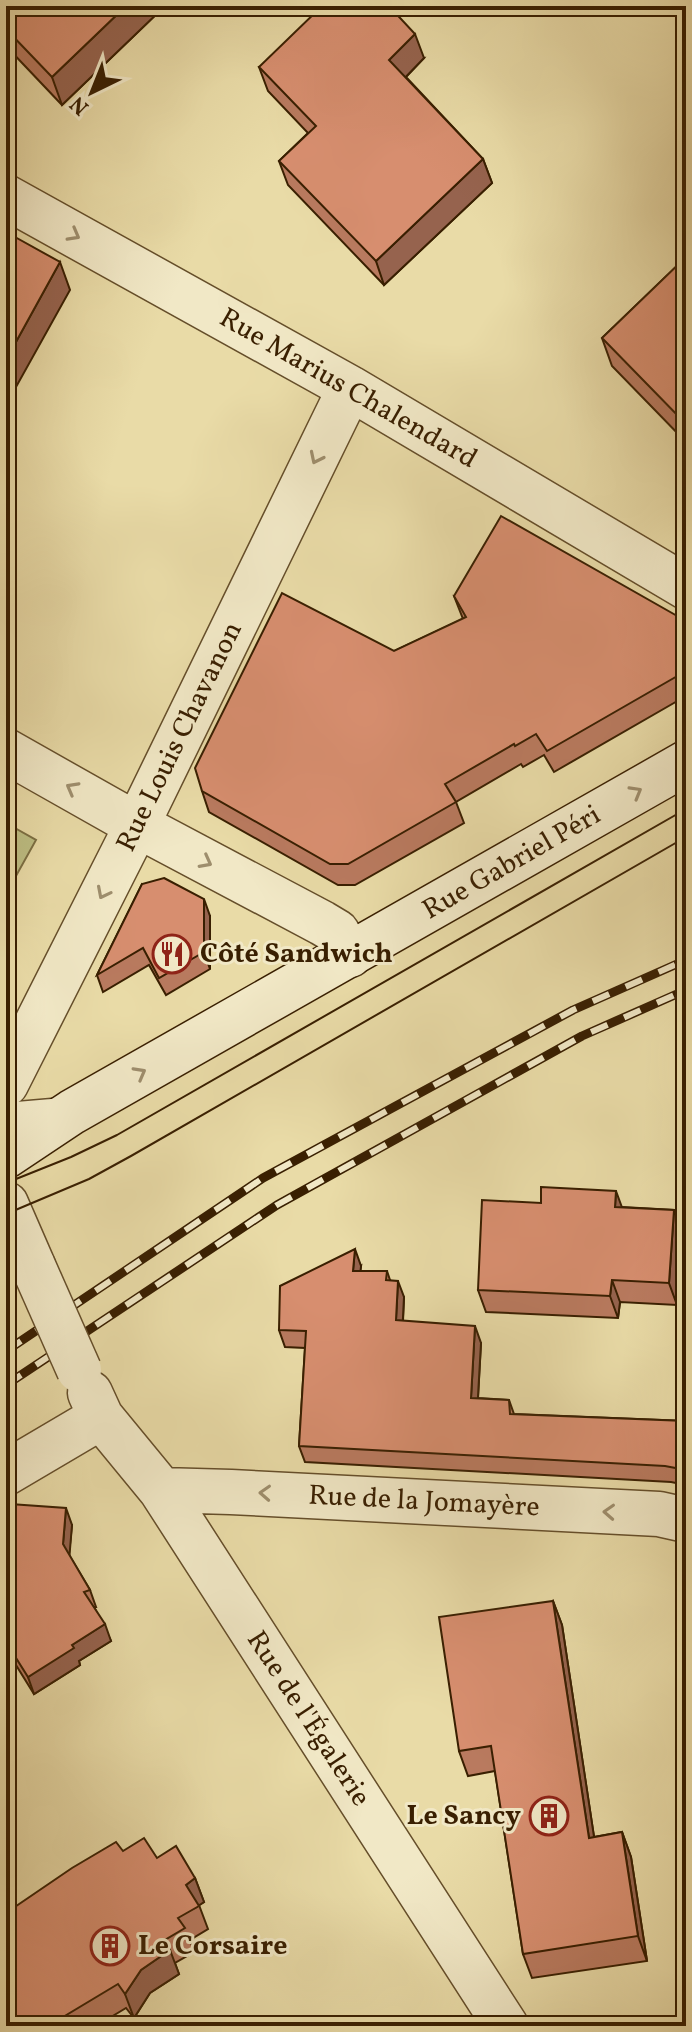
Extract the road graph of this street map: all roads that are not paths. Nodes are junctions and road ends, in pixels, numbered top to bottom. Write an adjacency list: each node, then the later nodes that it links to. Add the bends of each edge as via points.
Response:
1 (6, 197): 2 (street, Rue Marius Chalendard, one-way to 2)
2 (350, 388): 3 (street, Rue Marius Chalendard); 6 (street, Rue Louis Chavanon, one-way to 6)
3 (686, 587)
4 (6, 751): 6 (street, one-way to 4)
5 (686, 763): 7 (street, Rue Gabriel Péri, one-way to 5)
6 (137, 825): 7 (street, one-way to 7, via 337,932); 8 (street, Rue Louis Chavanon, one-way to 8)
7 (350, 955): 9 (street, Rue Gabriel Péri, one-way to 7)
8 (6, 1084)
9 (72, 1112): 10 (lane); 11 (street, Rue Gabriel Péri)
10 (6, 1118)
11 (6, 1156)
12 (6, 1204): 13 (street, bridge)
13 (101, 1417): 14 (street); 15 (street, Rue de l'Égalerie)
14 (6, 1473)
15 (161, 1490): 16 (street, Rue de la Jomayère, one-way to 15); 17 (street, Rue de l'Égalerie)
16 (686, 1520)
17 (506, 2026)

